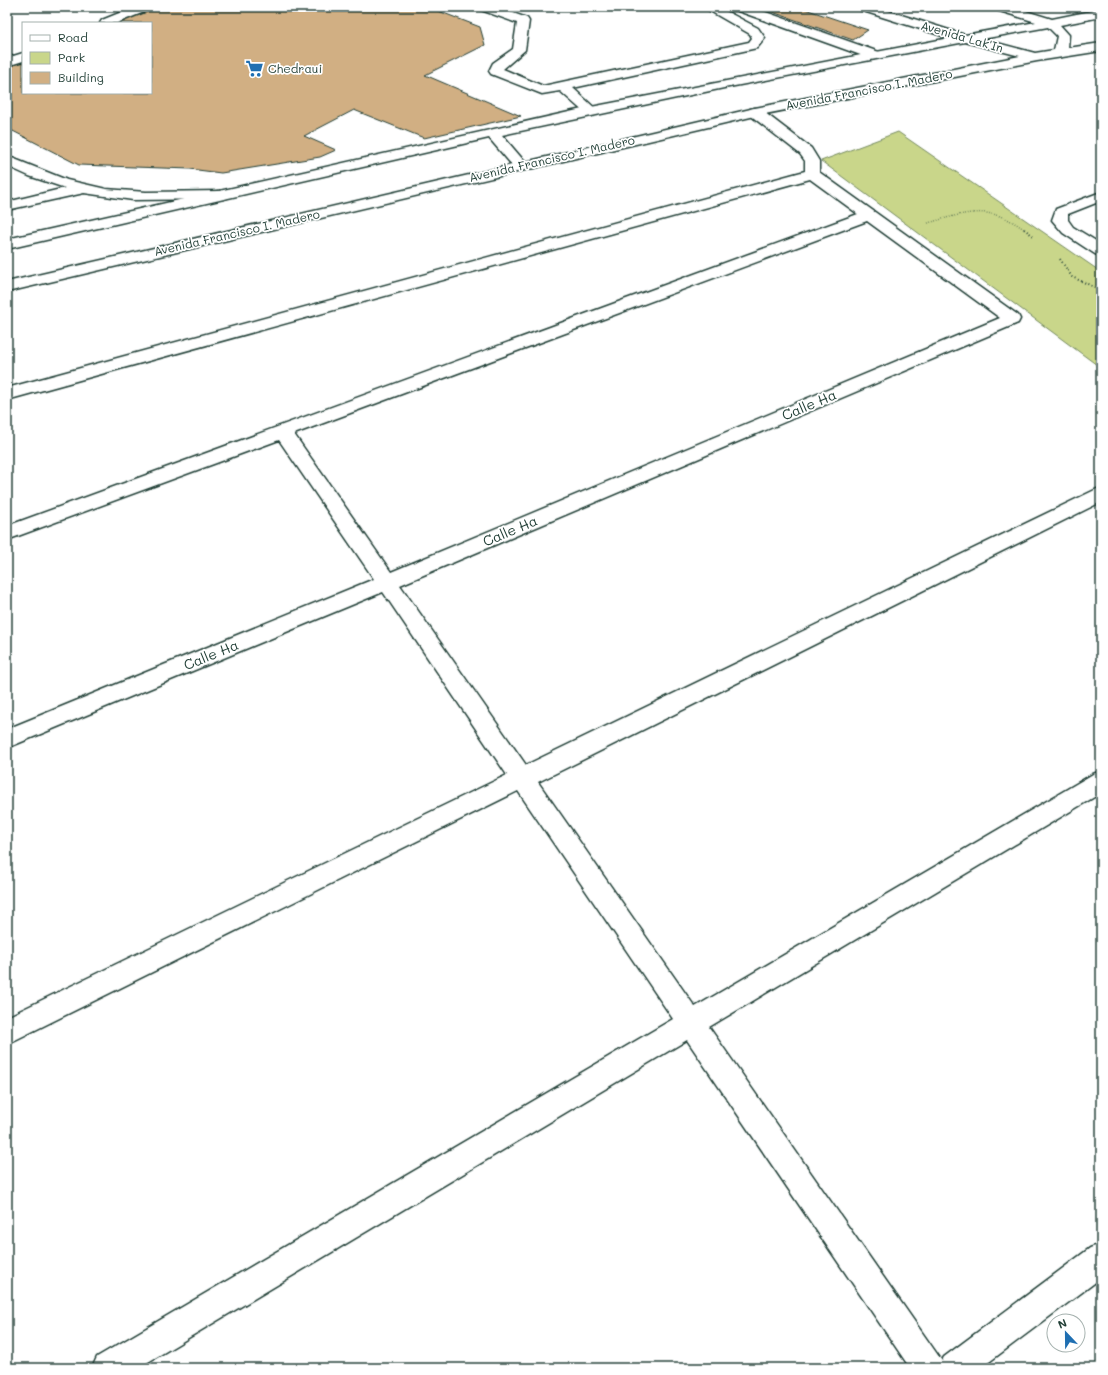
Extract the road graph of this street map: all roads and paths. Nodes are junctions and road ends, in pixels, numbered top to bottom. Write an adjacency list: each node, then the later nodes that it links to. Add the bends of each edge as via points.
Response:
1 (145, 7): 8 (street)
2 (485, 7): 17 (street, via 523,21 519,50 498,66 496,71 542,90)
3 (709, 7): 17 (street, via 754,31 759,38 753,45)
4 (744, 7): 13 (street, via 742,8)
5 (864, 7): 10 (street, Avenida Lak'In)
6 (1000, 7): 9 (street)
7 (1101, 13): 9 (street)
8 (108, 22)
9 (1050, 22): 10 (street); 12 (street, via 1063,35)
10 (962, 38): 13 (street); 15 (street, Avenida Lak'In)
11 (1101, 47): 12 (street, Avenida Francisco I. Madero)
12 (1060, 53): 15 (street, Avenida Francisco I. Madero)
13 (874, 55): 18 (street)
14 (22, 57): 16 (street)
15 (1037, 57): 19 (street, Avenida Francisco I. Madero)
16 (7, 62)
17 (563, 86): 18 (street)
18 (592, 111): 20 (street)
19 (755, 112): 22 (street, Avenida Francisco I. Madero); 23 (street, via 806,151 812,161)
20 (492, 134): 22 (street); 25 (street)
21 (7, 160): 24 (street, via 25,169)
22 (522, 167): 34 (street, Avenida Francisco I. Madero)
23 (812, 174): 28 (street); 36 (street)
24 (84, 188): 25 (street, via 120,195); 27 (street)
25 (222, 194): 31 (street)
26 (1101, 196): 32 (street, via 1061,212 1060,220 1068,230)
27 (7, 206)
28 (870, 215): 37 (street); 40 (street, Calle Ha, via 1012,319)
29 (926, 223): 30 (path, via 956,215 994,212)
30 (1040, 241)
31 (7, 244)
32 (1101, 251)
33 (1057, 254): 35 (path, via 1072,277)
34 (7, 287)
35 (1101, 290)
36 (7, 394)
37 (284, 432): 39 (street); 40 (street)
38 (1101, 494): 42 (street)
39 (7, 534)
40 (387, 582): 41 (street, Calle Ha); 42 (street)
41 (7, 739)
42 (522, 777): 44 (street); 45 (street)
43 (1101, 781): 44 (street)
44 (691, 1022): 47 (street); 48 (street)
45 (7, 1031)
46 (1101, 1259): 49 (street)
47 (108, 1368)
48 (930, 1368)
49 (955, 1368)

